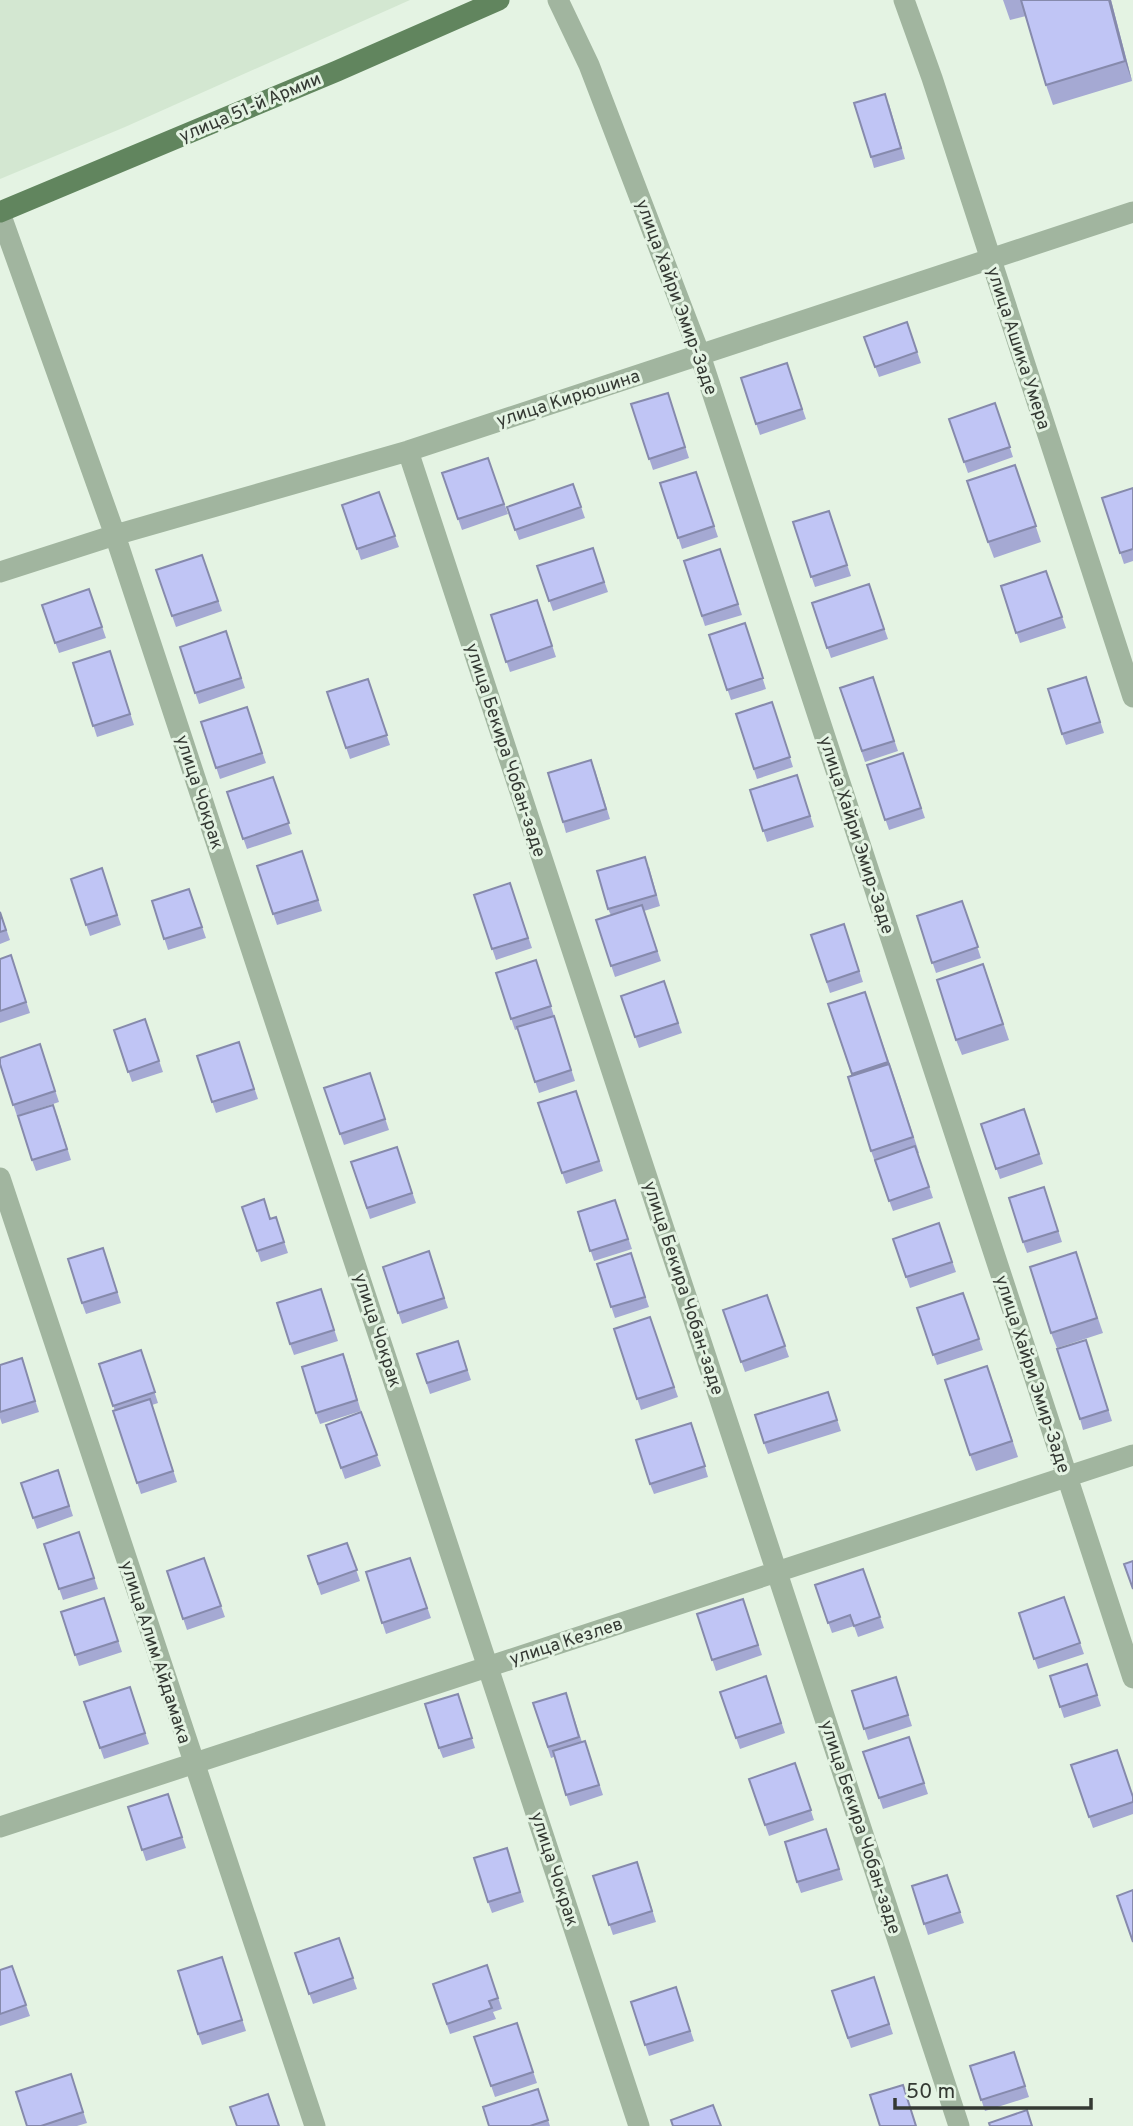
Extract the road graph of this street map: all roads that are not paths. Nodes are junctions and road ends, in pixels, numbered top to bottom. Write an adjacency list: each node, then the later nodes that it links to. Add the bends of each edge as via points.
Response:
1 (499, 0): 4 (main road, улица 51-й Армии)
2 (558, 0): 7 (street, улица Хайри Эмир-Заде, via 589,65)
3 (904, 0): 6 (street, улица Ашика Умера)
4 (0, 212): 9 (street, улица Чокрак)
5 (1133, 212): 6 (street, улица Кирюшина)
6 (989, 258): 7 (street, улица Кирюшина); 11 (street, улица Ашика Умера)
7 (701, 355): 8 (street, улица Кирюшина); 14 (street, улица Хайри Эмир-Заде)
8 (408, 451): 9 (street, улица Кирюшина); 15 (street, улица Бекира Чобан-заде)
9 (115, 535): 10 (street, улица Кирюшина); 16 (street, улица Чокрак)
10 (0, 572)
11 (1133, 697)
12 (0, 1178): 18 (street, улица Алим Айдамака)
13 (1133, 1455): 14 (street, улица Кезлев)
14 (1066, 1477): 15 (street, улица Кезлев); 17 (street, улица Хайри Эмир-Заде)
15 (777, 1573): 16 (street, улица Кезлев); 22 (street, улица Бекира Чобан-заде)
16 (489, 1666): 18 (street, улица Кезлев); 21 (street, улица Чокрак)
17 (1133, 1678)
18 (193, 1763): 19 (street, улица Кезлев); 20 (street, улица Алим Айдамака)
19 (0, 1827)
20 (315, 2126)
21 (639, 2126)
22 (959, 2126)

